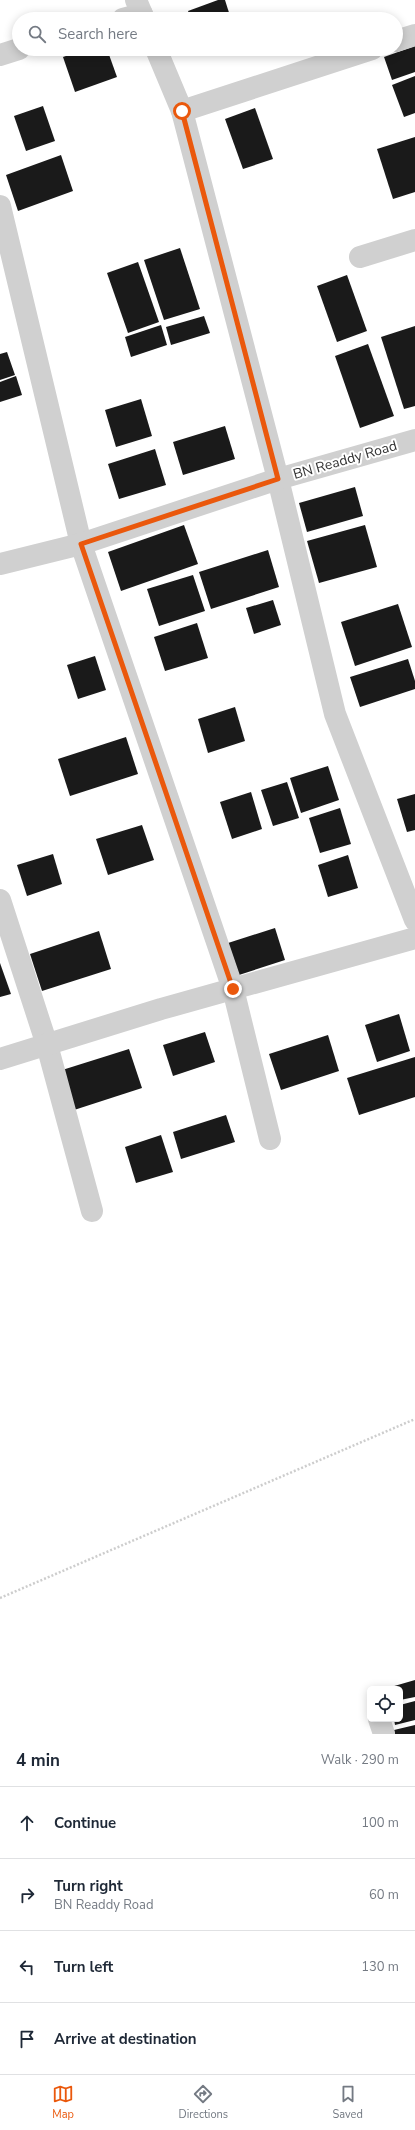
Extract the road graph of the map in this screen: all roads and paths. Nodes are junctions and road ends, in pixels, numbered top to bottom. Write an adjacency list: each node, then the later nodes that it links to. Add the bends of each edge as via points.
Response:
1 (415, 35): 2 (street)
2 (403, 39)
3 (12, 51): 4 (street)
4 (0, 54)
5 (159, 56): 7 (street)
6 (351, 56): 7 (street)
7 (182, 111): 12 (street)
8 (0, 206): 13 (street)
9 (415, 240): 10 (street)
10 (360, 257)
11 (415, 440): 12 (street, BN Readdy Road)
12 (278, 479): 13 (street, BN Readdy Road); 16 (street, via 335,714)
13 (81, 544): 14 (street, BN Readdy Road); 18 (street)
14 (0, 564)
15 (0, 900): 19 (street)
16 (415, 920)
17 (415, 938): 18 (street)
18 (233, 989): 19 (street); 21 (street)
19 (47, 1045): 20 (street); 22 (street)
20 (0, 1059)
21 (270, 1139)
22 (92, 1211)
23 (415, 1419): 24 (path)
24 (0, 1598)
25 (380, 1722): 26 (street)
26 (384, 1734)

